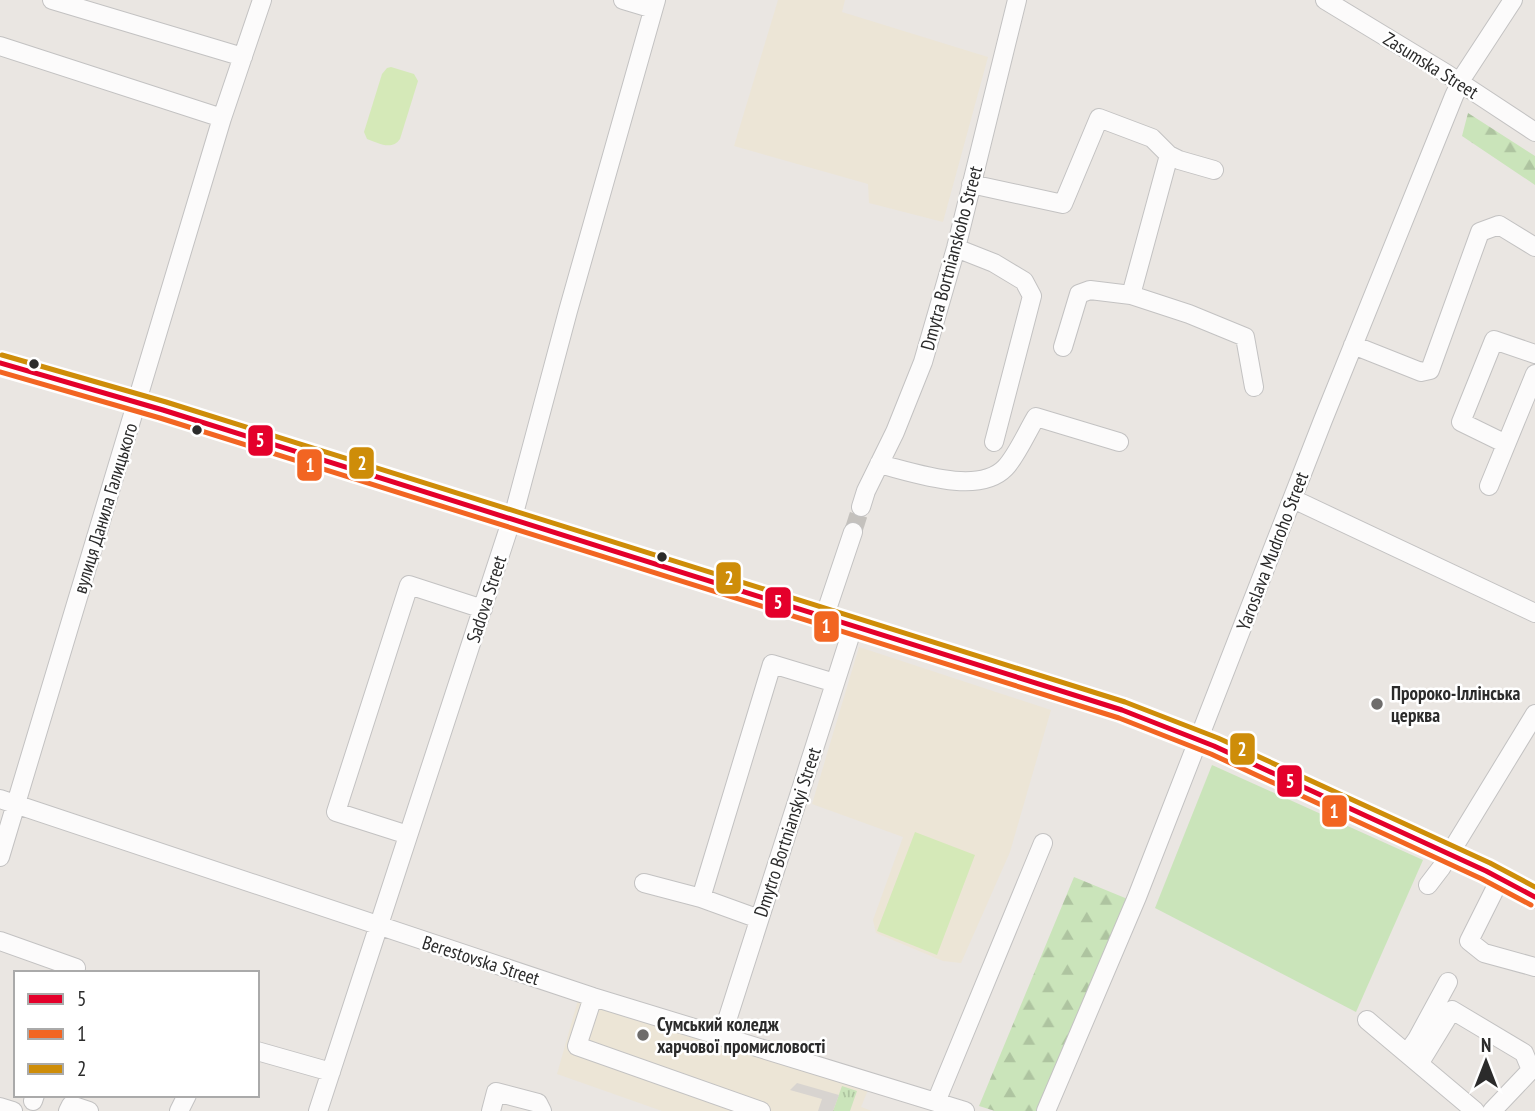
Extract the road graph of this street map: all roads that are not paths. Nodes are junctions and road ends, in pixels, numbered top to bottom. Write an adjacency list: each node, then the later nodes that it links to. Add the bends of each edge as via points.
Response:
1 (52, 0): 9 (street)
2 (262, 0): 9 (street, вулиця Данила Галицького)
3 (623, 0): 7 (street)
4 (1017, 0): 15 (street, Dmytra Bortnianskoho Street)
5 (1325, 0): 10 (street, Zasumska Street)
6 (1513, 0): 10 (street, Yaroslava Mudroho Street)
7 (654, 5): 33 (street, Sadova Street)
8 (0, 46): 11 (street)
9 (243, 57): 11 (street, вулиця Данила Галицького)
10 (1460, 82): 12 (street, Zasumska Street); 19 (street, Yaroslava Mudroho Street)
11 (222, 118): 25 (street, вулиця Данила Галицького)
12 (1535, 132)
13 (1169, 155): 14 (street); 15 (street, via 1152,138 1099,118 1063,204); 18 (street)
14 (1213, 170)
15 (971, 184): 17 (street, Dmytra Bortnianskoho Street)
16 (1535, 247): 19 (street, via 1499,225 1480,233 1430,370 1421,372)
17 (956, 248): 26 (street, via 1024,281 1032,296); 29 (street, Dmytra Bortnianskoho Street, via 923,362)
18 (1131, 295): 20 (street, via 1090,290 1079,294); 24 (street, via 1245,337)
19 (1353, 345): 31 (street, Yaroslava Mudroho Street)
20 (1063, 347)
21 (1535, 354): 28 (street, via 1494,340 1461,422)
22 (0, 363): 25 (main road)
23 (1535, 374): 28 (street)
24 (1254, 387)
25 (136, 402): 33 (main road); 42 (street, вулиця Данила Галицького)
26 (994, 442)
27 (1119, 442): 29 (street, via 1036,417 1004,469 983,481 955,481)
28 (1506, 444): 30 (street)
29 (880, 464): 32 (street, Dmytra Bortnianskoho Street)
30 (1489, 486)
31 (1293, 499): 36 (street); 41 (street, Yaroslava Mudroho Street)
32 (861, 507)
33 (512, 520): 35 (street, Sadova Street); 37 (main road)
34 (853, 532): 37 (street)
35 (483, 609): 43 (street, Sadova Street); 43 (street, via 409,585 335,812)
36 (1535, 613)
37 (824, 618): 38 (main road)
38 (853, 627): 39 (street, Dmytro Bortnianskyi Street); 41 (main road, via 1122,710)
39 (835, 683): 51 (street, via 772,664); 52 (street, Dmytro Bortnianskyi Street)
40 (1535, 714): 45 (street)
41 (1199, 739): 45 (main road); 75 (street, Yaroslava Mudroho Street)
42 (8, 801): 46 (street, вулиця Данила Галицького); 53 (street, Berestovska Street)
43 (408, 835): 53 (street, Sadova Street)
44 (1043, 843): 65 (street)
45 (1449, 854): 47 (main road); 49 (street)
46 (0, 857)
47 (1500, 878): 50 (main road); 55 (street, via 1469,941 1484,953)
48 (644, 883): 51 (street)
49 (1428, 886)
50 (1535, 897)
51 (701, 898): 52 (street)
52 (759, 919): 60 (street, Dmytro Bortnianskyi Street)
53 (379, 926): 58 (street, Berestovska Street); 64 (street, Sadova Street)
54 (0, 940): 56 (street)
55 (1535, 967)
56 (75, 971)
57 (1448, 982): 62 (street, via 1417,1039)
58 (593, 997): 60 (street, Berestovska Street); 73 (street, via 577,1046)
59 (1367, 1020): 62 (street)
60 (722, 1036): 65 (street, Berestovska Street)
61 (259, 1052): 64 (street)
62 (1413, 1058): 63 (street, via 1452,1010 1524,1053); 76 (street)
63 (1533, 1071): 77 (street)
64 (331, 1072): 70 (street, Sadova Street)
65 (936, 1102): 74 (street, Berestovska Street)
66 (0, 1107): 67 (street)
67 (13, 1111)
68 (68, 1111): 69 (street, via 71,1105)
69 (89, 1111)
70 (318, 1111)
71 (491, 1111): 72 (street, via 496,1092 538,1103)
72 (542, 1111)
73 (761, 1111)
74 (965, 1111)
75 (1046, 1111)
76 (1475, 1111)
77 (1492, 1111)

